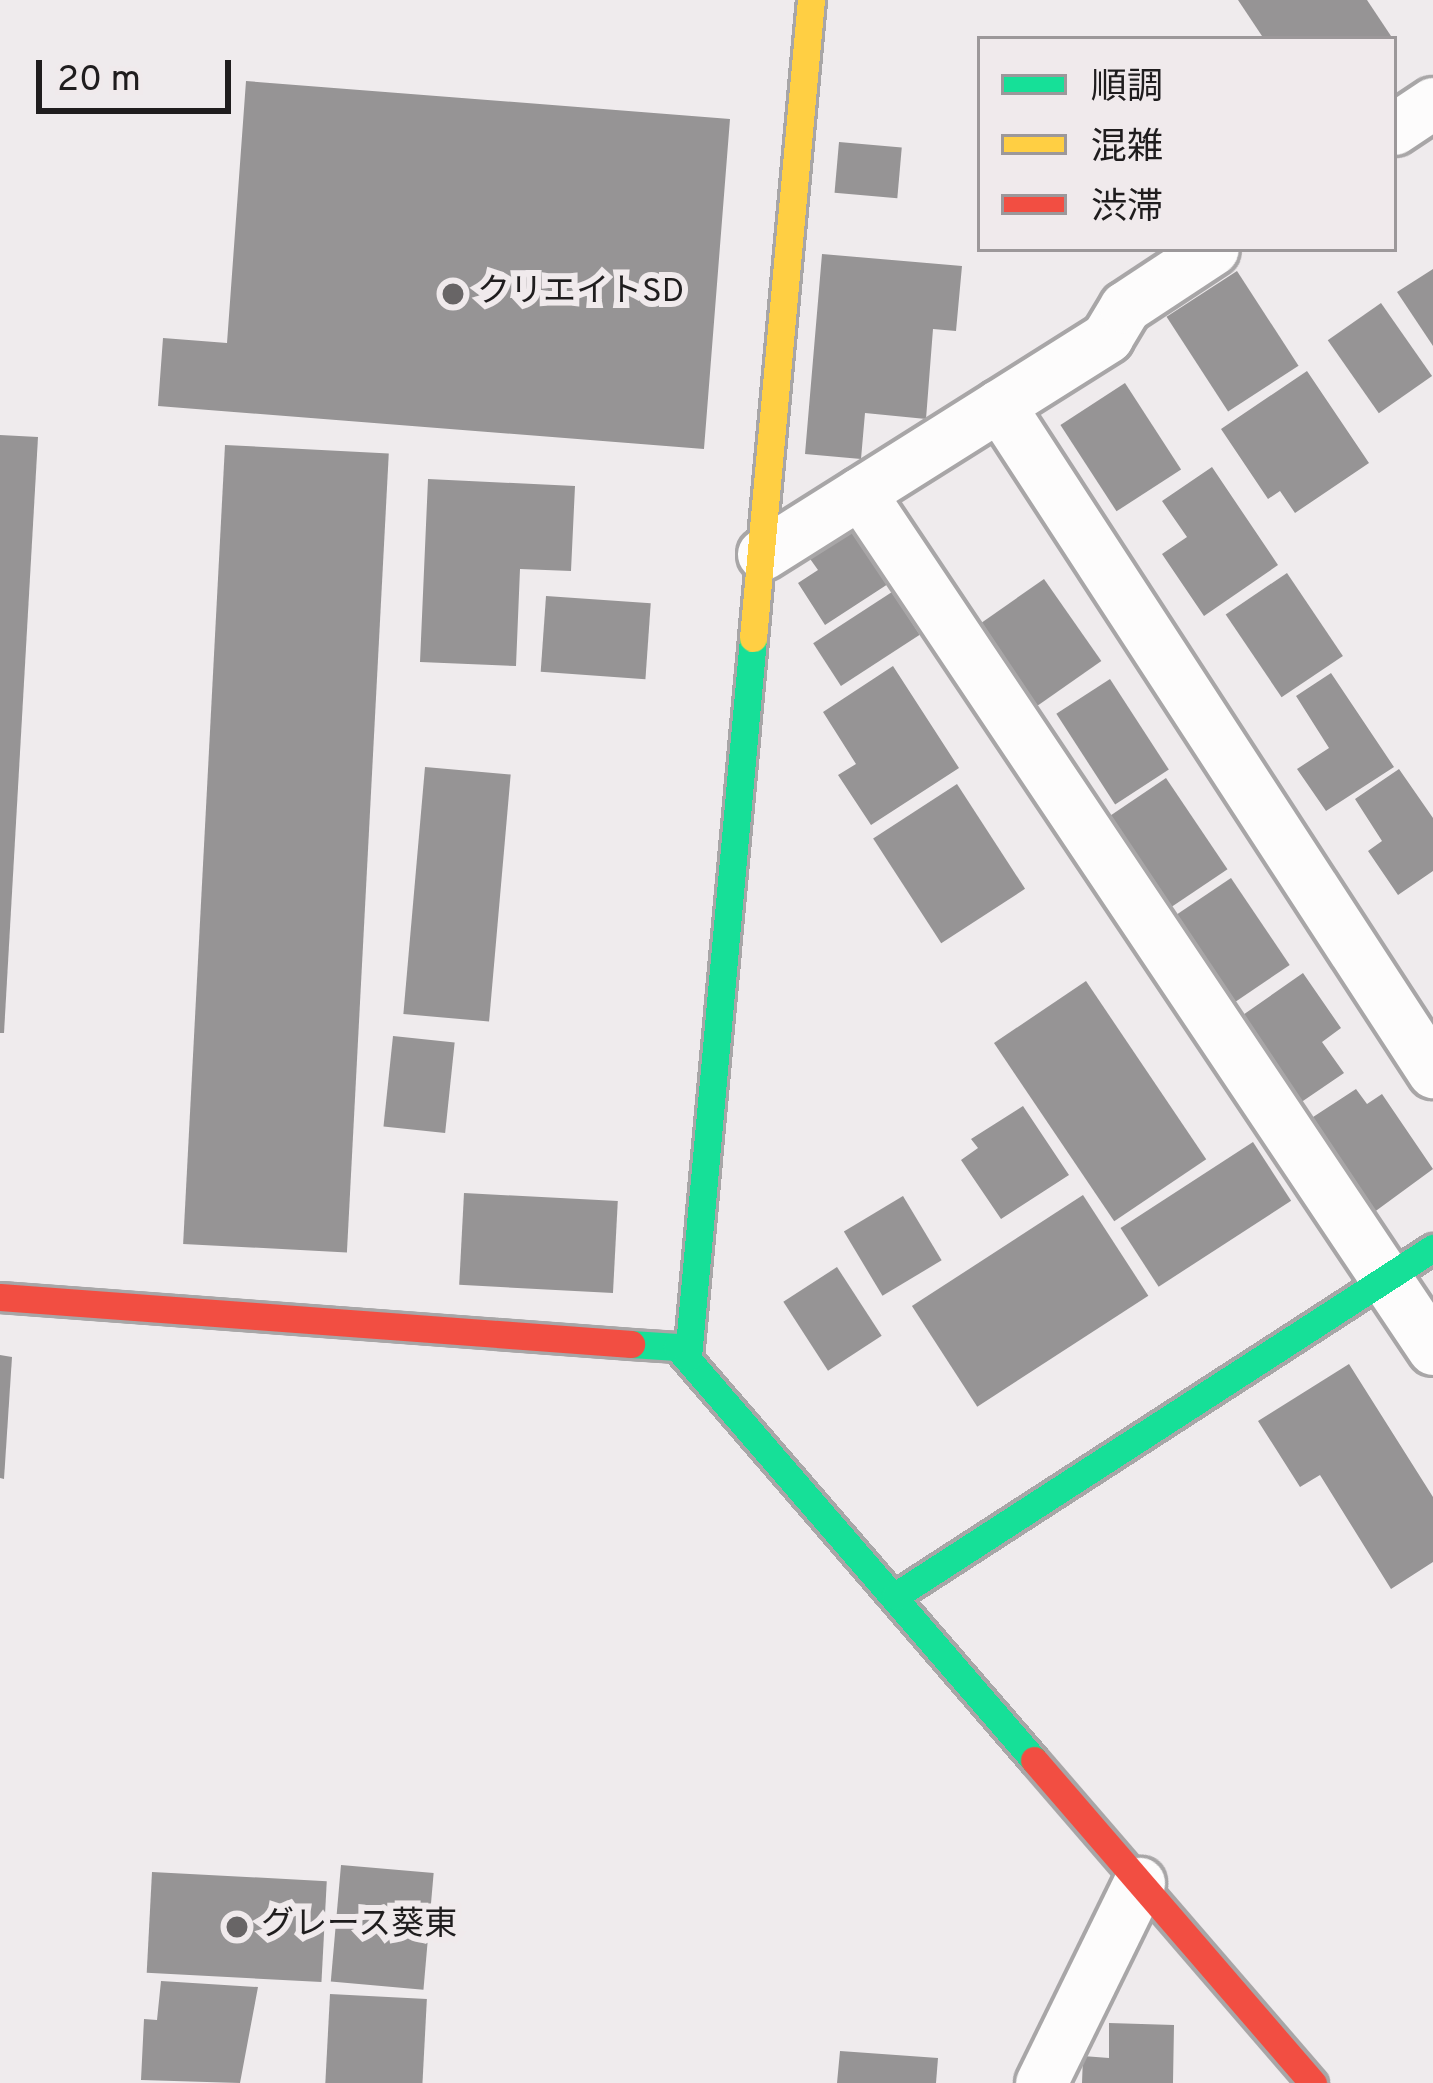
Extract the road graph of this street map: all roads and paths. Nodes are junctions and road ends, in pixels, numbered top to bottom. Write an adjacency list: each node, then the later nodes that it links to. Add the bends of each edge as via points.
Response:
1 (811, 0): 7 (street)
2 (1433, 103): 3 (street)
3 (1397, 127)
4 (1208, 252): 5 (street, via 1125,307 1107,337)
5 (999, 405): 6 (street); 8 (street)
6 (860, 493): 7 (street); 10 (street)
7 (763, 554): 13 (street)
8 (1433, 1072)
9 (1433, 1248): 10 (street)
10 (1387, 1279): 12 (street); 14 (street)
11 (0, 1297): 13 (street, via 639,1340)
12 (1433, 1349)
13 (688, 1357): 14 (street)
14 (895, 1596): 15 (street)
15 (1139, 1882): 16 (street); 17 (street)
16 (1041, 2083)
17 (1313, 2083)

